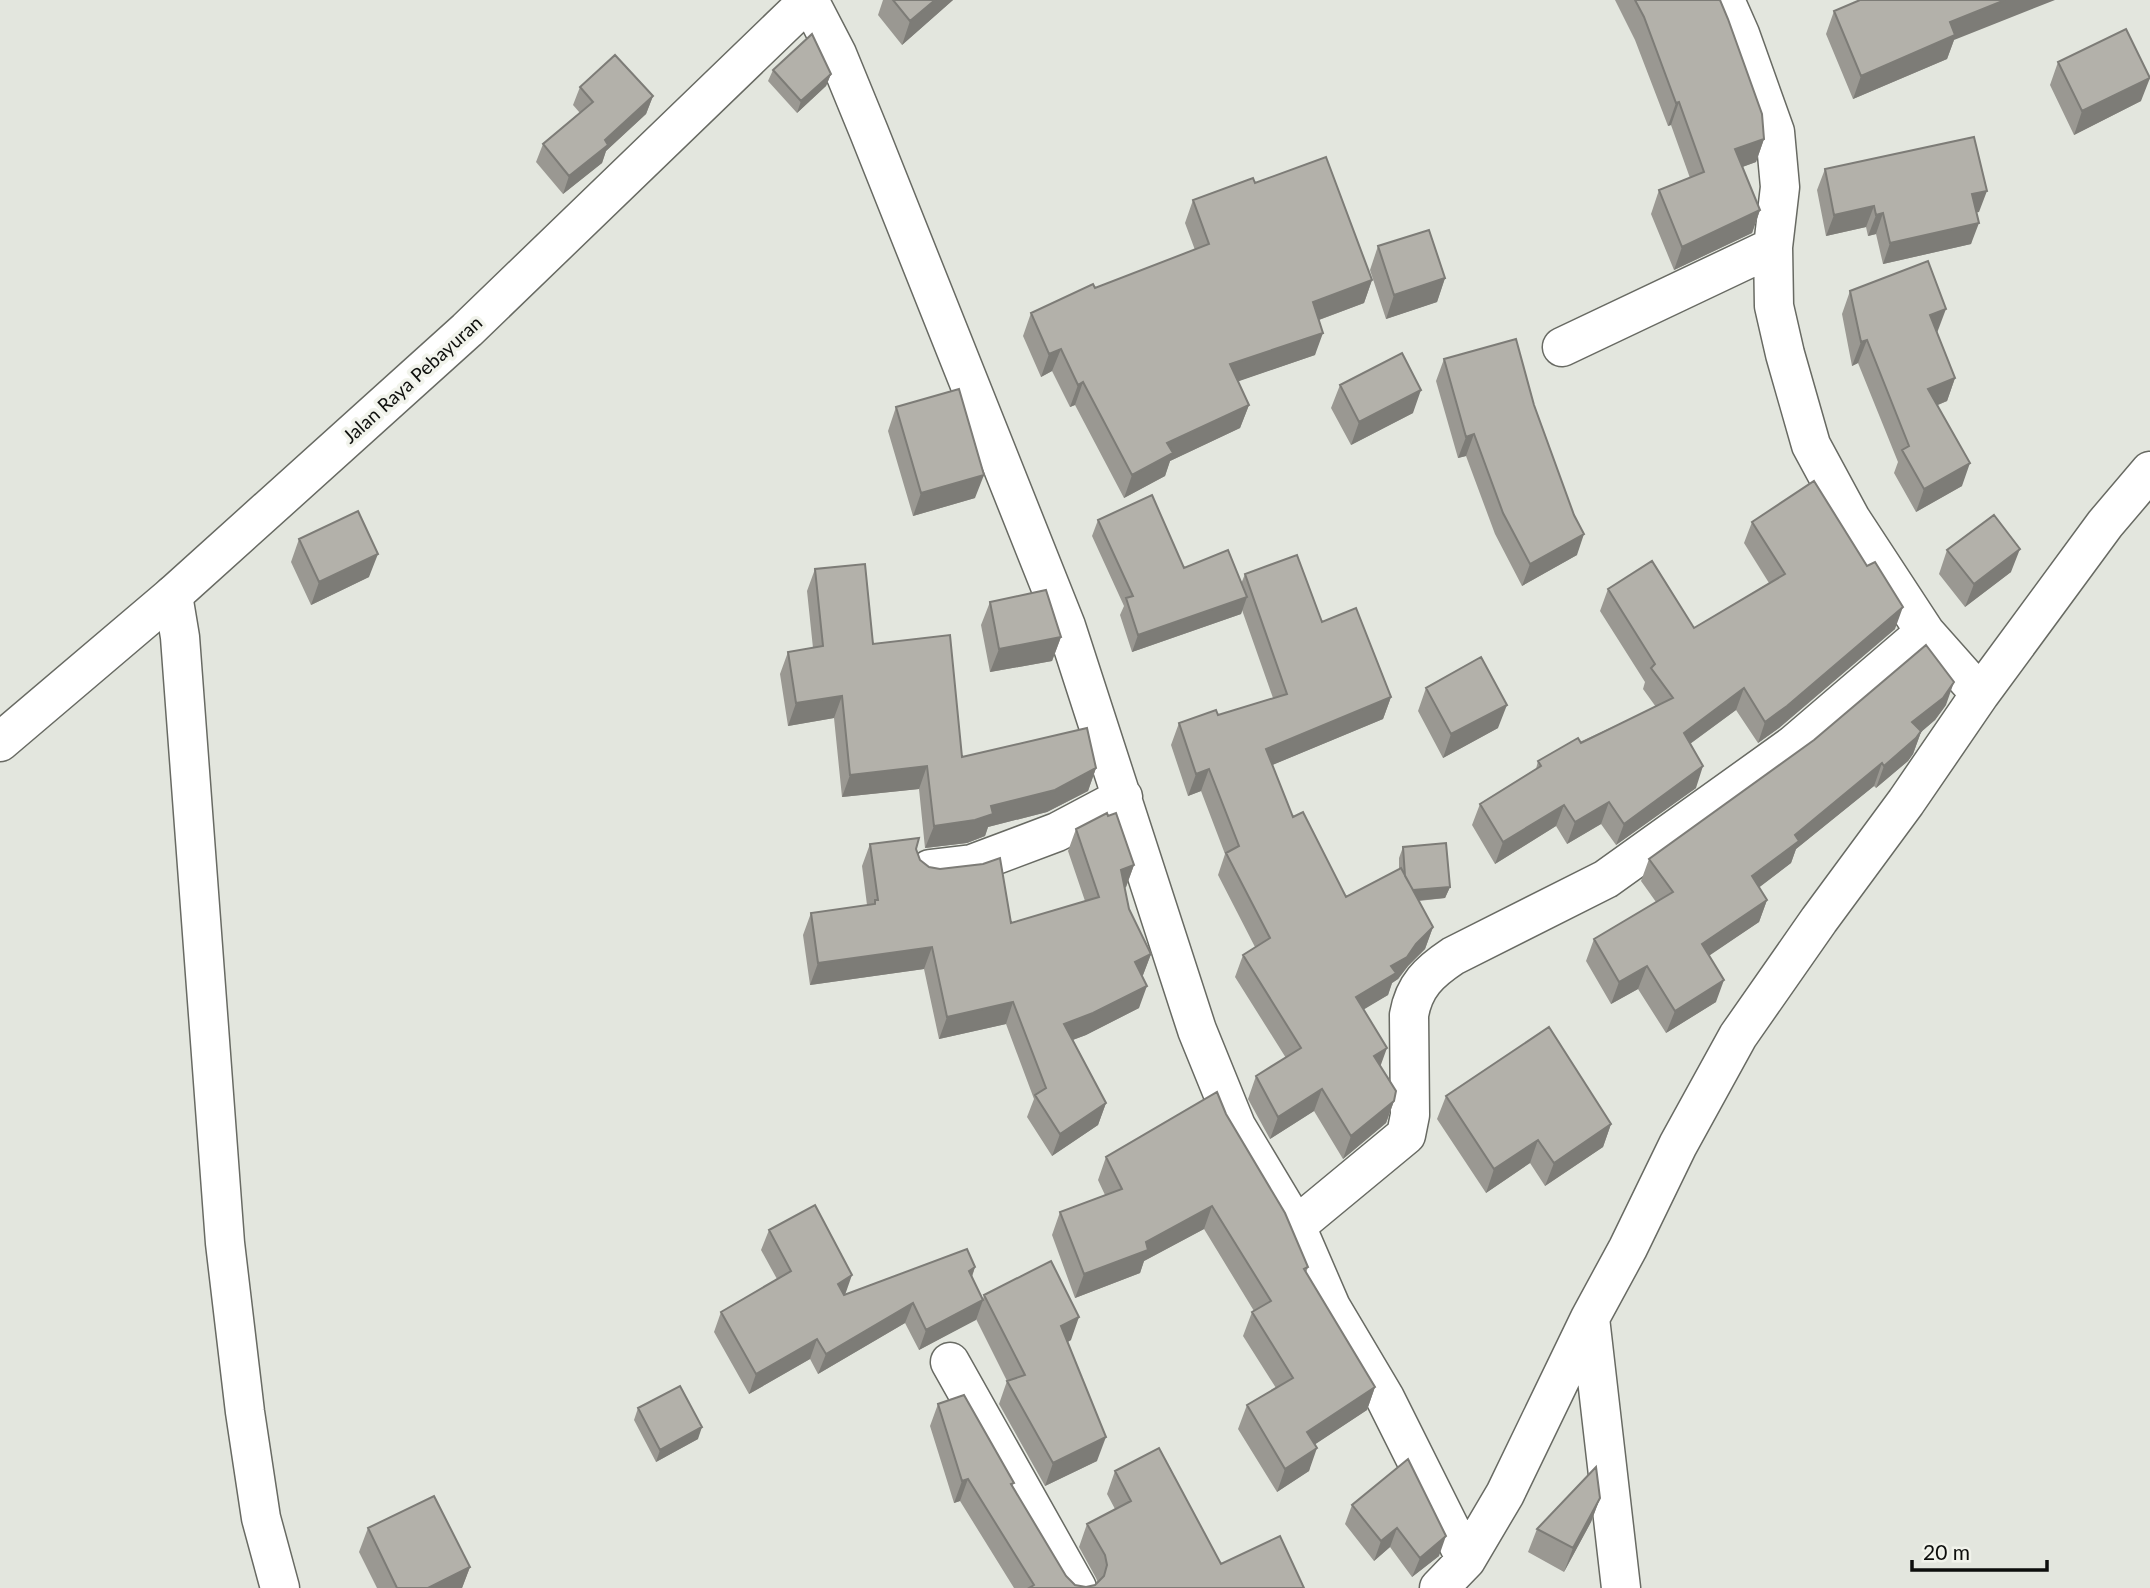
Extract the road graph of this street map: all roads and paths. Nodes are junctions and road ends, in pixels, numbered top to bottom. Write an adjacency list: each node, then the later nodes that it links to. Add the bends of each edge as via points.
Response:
1 (809, 0): 6 (street, Jalan Raya Pebayuran, via 467,330); 10 (street, via 864,119 1066,626)
2 (1725, 0): 3 (street, via 1775,131 1780,187)
3 (1773, 247): 4 (street); 7 (street, via 1774,306 1811,445 1851,519)
4 (1562, 347)
5 (2150, 471): 8 (street, via 2105,524)
6 (173, 595): 9 (street, Jalan Raya Pebayuran); 16 (street, via 183,665 225,1243 261,1518)
7 (1925, 632): 8 (street); 12 (street, via 1793,745 1606,879 1434,968 1411,1003 1406,1135)
8 (1980, 694): 13 (street, via 1738,1036)
9 (0, 742)
10 (1123, 797): 11 (street, via 1057,832 972,864); 12 (street, via 1197,1030 1237,1126)
11 (930, 869)
12 (1296, 1226): 15 (street, via 1331,1307 1385,1398)
13 (1590, 1318): 15 (street, via 1505,1494); 19 (street)
14 (950, 1362): 17 (street)
15 (1466, 1560): 18 (street)
16 (280, 1588)
17 (1077, 1588)
18 (1438, 1588)
19 (1621, 1588)

